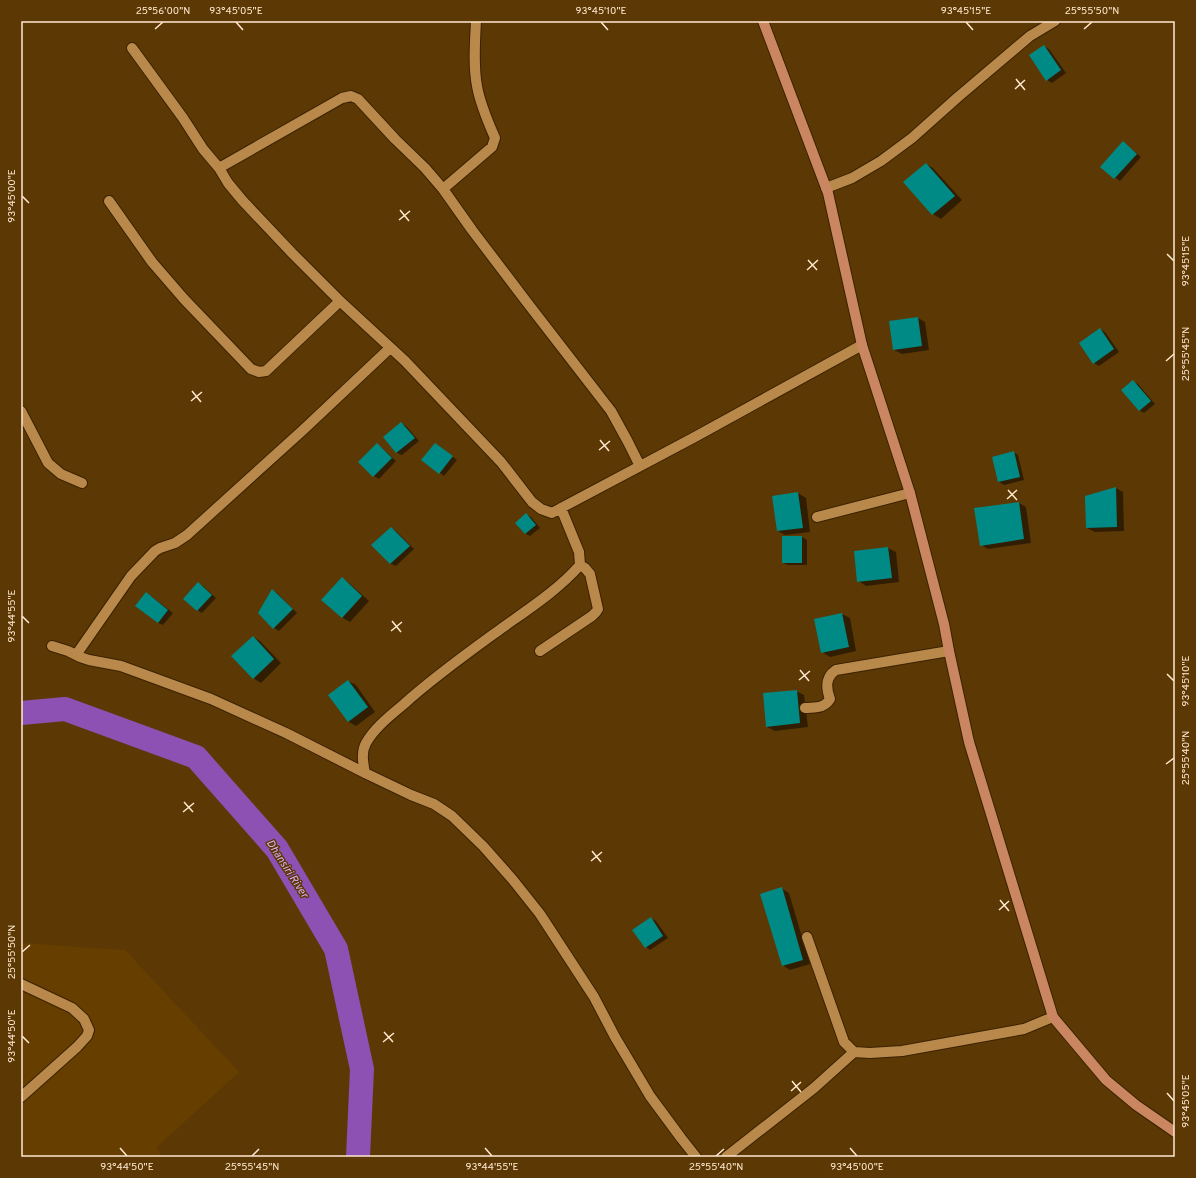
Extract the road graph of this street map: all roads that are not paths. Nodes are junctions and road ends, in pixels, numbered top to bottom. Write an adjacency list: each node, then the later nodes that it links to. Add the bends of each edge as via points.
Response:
1 (476, 21): 7 (street, via 477,86 495,138 492,147)
2 (764, 21): 6 (street)
3 (1055, 21): 6 (street, via 1030,36 887,157 852,178)
4 (132, 48): 5 (street)
5 (219, 168): 7 (street, via 342,98 351,96 358,99); 9 (street, via 242,200)
6 (826, 188): 10 (street)
7 (443, 189): 13 (street, via 611,411)
8 (109, 201): 9 (street, via 152,262 251,370 266,371)
9 (340, 301): 11 (street)
10 (862, 345): 13 (street); 15 (street)
11 (390, 348): 16 (street, via 501,462 532,502 552,513); 22 (street, via 187,535 151,555 122,587)
12 (21, 411): 14 (street, via 48,462 61,474)
13 (640, 466): 16 (street)
14 (82, 483)
15 (910, 494): 17 (street); 21 (street)
16 (561, 508): 18 (street, via 579,552)
17 (817, 517)
18 (580, 565): 20 (street, via 590,574 598,609 592,616); 24 (street, via 555,590 426,685 375,729 365,744 362,756)
19 (52, 646): 22 (street)
20 (540, 651)
21 (949, 651): 23 (street, via 836,670 828,678 830,699 827,704); 27 (street, via 969,742)
22 (76, 655): 24 (street, via 121,666 211,699 286,732)
23 (805, 708)
24 (365, 773): 31 (street, via 434,804 452,816 483,846 540,914 594,997 650,1096)
25 (807, 937): 28 (street, via 844,1042)
26 (21, 984): 29 (street, via 72,1008 84,1019 89,1030 77,1047)
27 (1053, 1017): 28 (street, via 1024,1029 910,1049); 30 (street, via 1106,1080)
28 (854, 1052): 32 (street, via 814,1088)
29 (21, 1097)
30 (1175, 1132)
31 (696, 1157)
32 (726, 1157)

